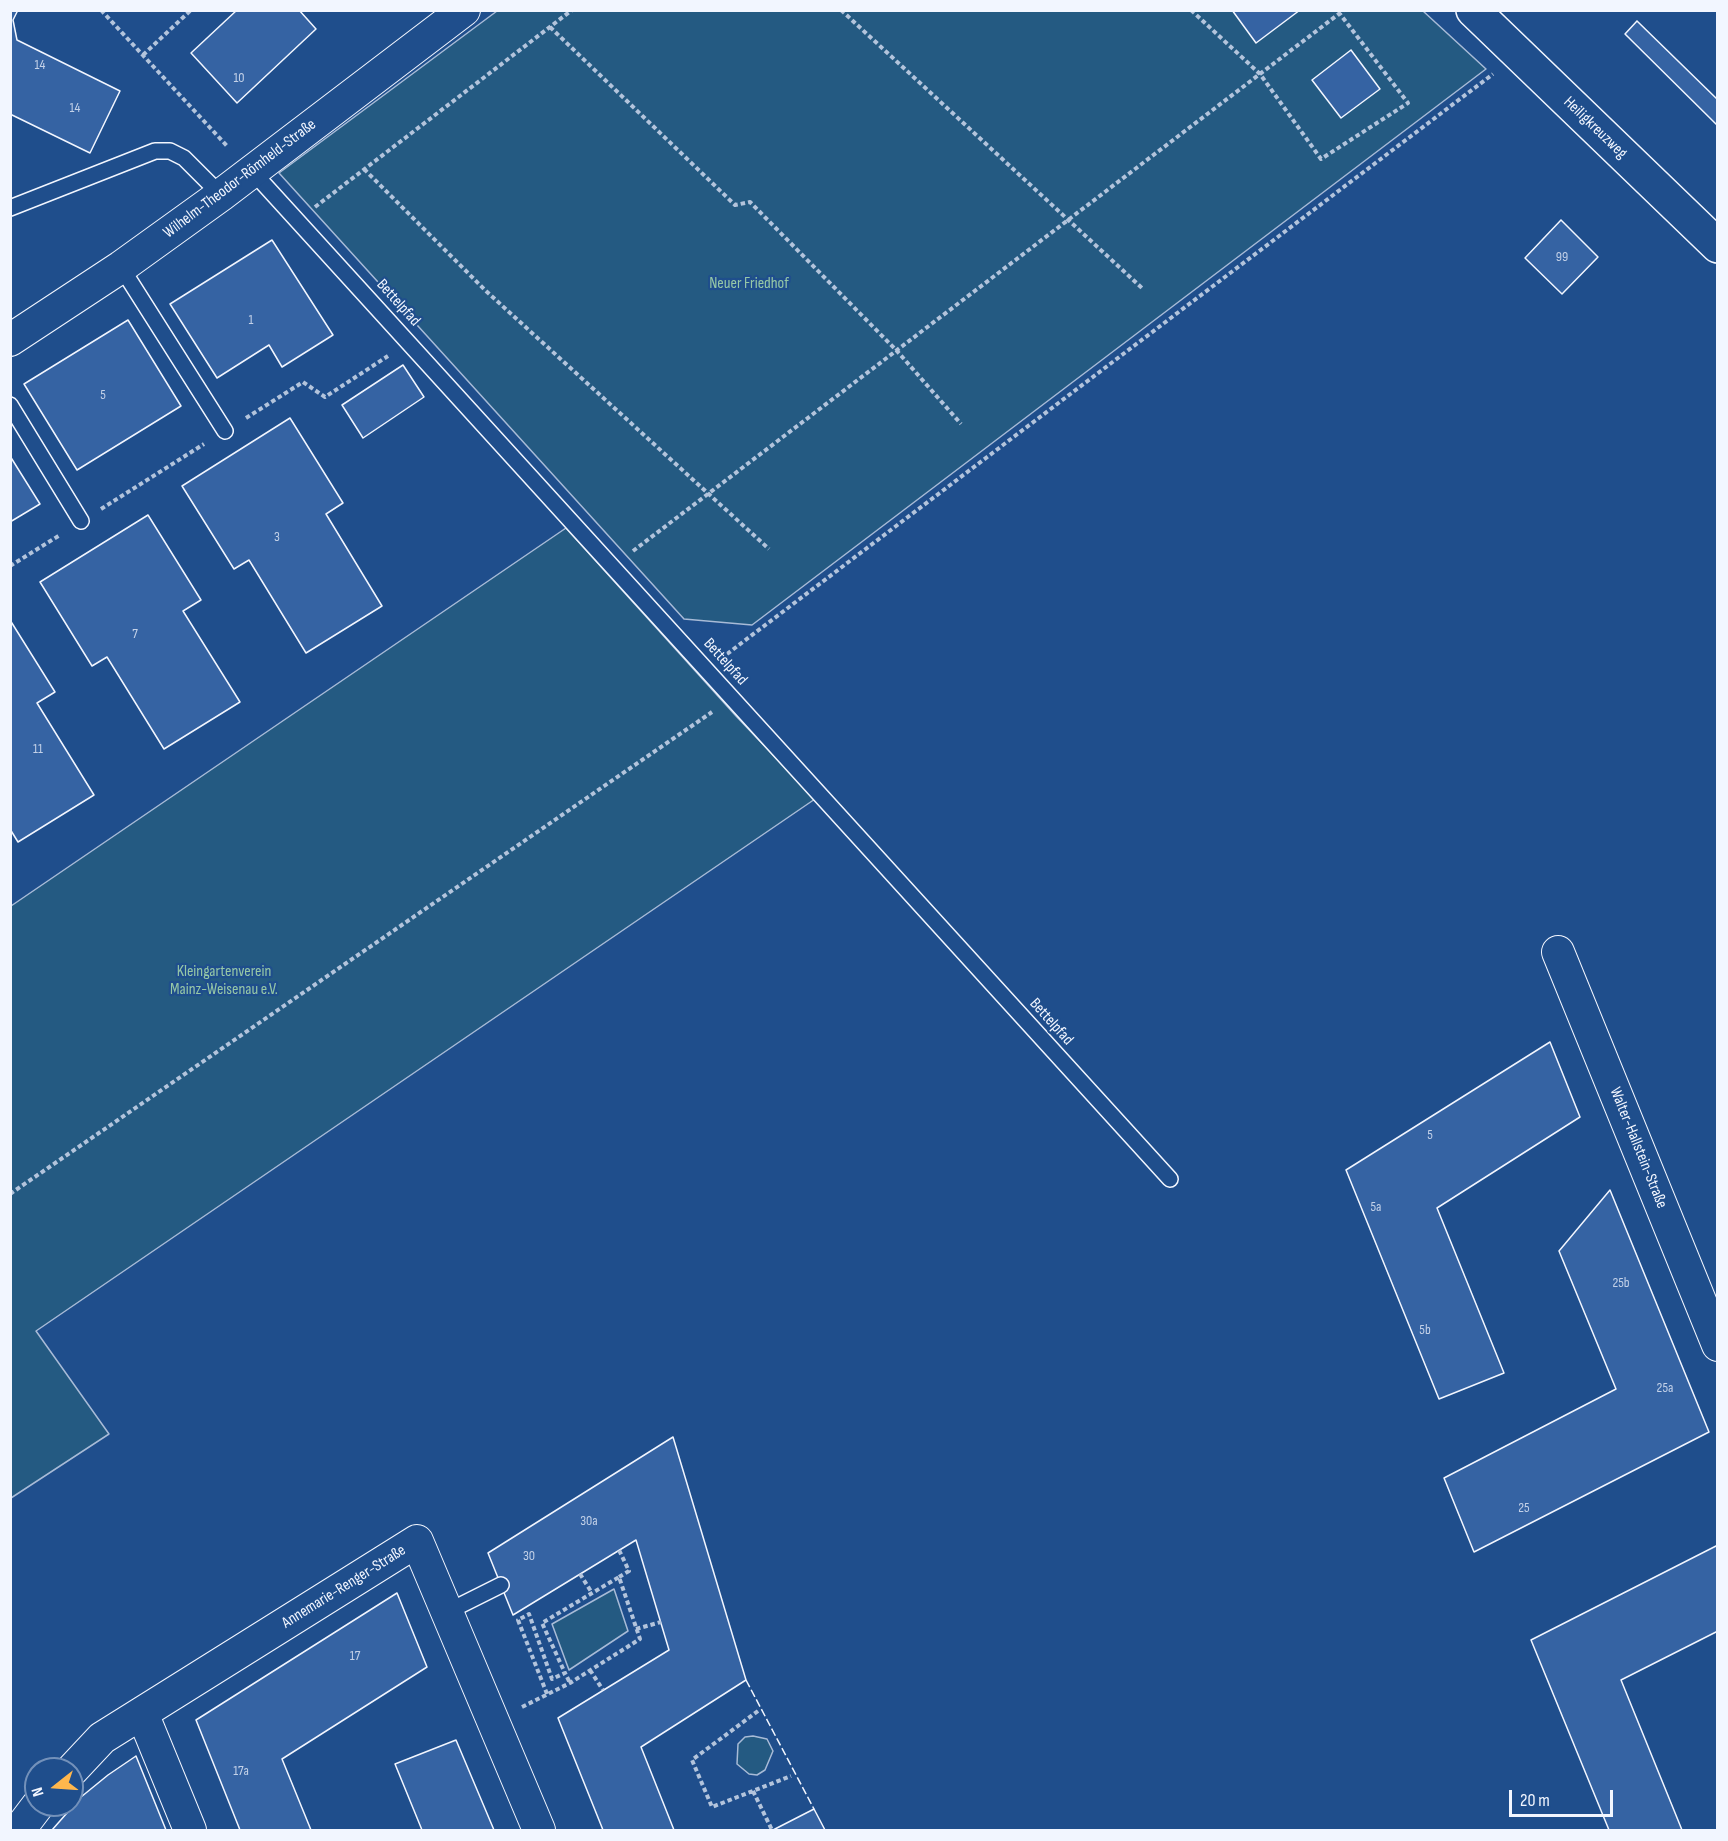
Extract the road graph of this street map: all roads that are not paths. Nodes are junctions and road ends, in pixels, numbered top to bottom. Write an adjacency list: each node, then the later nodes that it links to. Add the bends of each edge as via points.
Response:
1 (464, 10): 3 (street, Wilhelm-Theodor-Römheld-Straße)
2 (1473, 10): 6 (street, Heiligkreuzweg)
3 (252, 171): 4 (street, Wilhelm-Theodor-Römheld-Straße); 13 (lane, Bettelpfad)
4 (221, 195): 5 (lane, via 184,158 154,151); 7 (street, Wilhelm-Theodor-Römheld-Straße)
5 (10, 208)
6 (1718, 246)
7 (121, 267): 8 (street, Wilhelm-Theodor-Römheld-Straße); 10 (lane)
8 (10, 340)
9 (10, 405): 11 (lane)
10 (225, 431)
11 (81, 521)
12 (1558, 952): 14 (street, Walter-Hallstein-Straße)
13 (1170, 1179)
14 (1718, 1345)
15 (501, 1585): 16 (lane)
16 (447, 1612): 17 (street, Annemarie-Renger-Straße, via 417,1541); 22 (street, Annemarie-Renger-Straße)
17 (142, 1713): 18 (street, Annemarie-Renger-Straße, via 102,1738); 21 (street)
18 (84, 1757)
19 (29, 1817): 20 (street)
20 (19, 1830)
21 (190, 1830)
22 (539, 1830)

